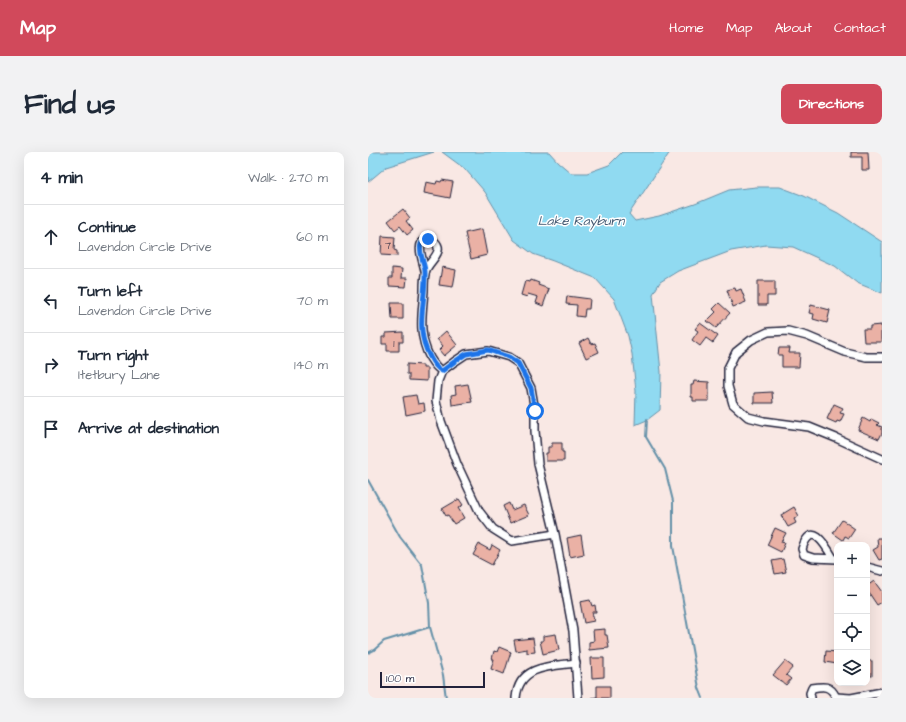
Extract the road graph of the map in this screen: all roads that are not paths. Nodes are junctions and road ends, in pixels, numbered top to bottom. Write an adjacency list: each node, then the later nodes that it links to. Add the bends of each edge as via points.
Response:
1 (425, 271): 3 (street, via 422,340 434,365)
2 (882, 357): 4 (street, via 866,357 845,352 788,331 768,332 751,340 736,352 728,368 728,386 733,404 748,417 809,427)
3 (442, 371): 5 (street, via 436,401 441,421 479,511 493,529 512,541); 5 (street, via 466,354 488,350 518,363 531,388 538,464)
4 (882, 458)
5 (555, 534): 8 (street, via 573,631)
6 (870, 568): 7 (street)
7 (882, 571)
8 (576, 663): 11 (street, via 532,670 522,680); 12 (street)
9 (882, 692): 10 (street, via 851,698)
10 (835, 697): 13 (street, via 832,690 827,687 818,687 812,688)
11 (516, 698)
12 (578, 698)
13 (811, 698)

